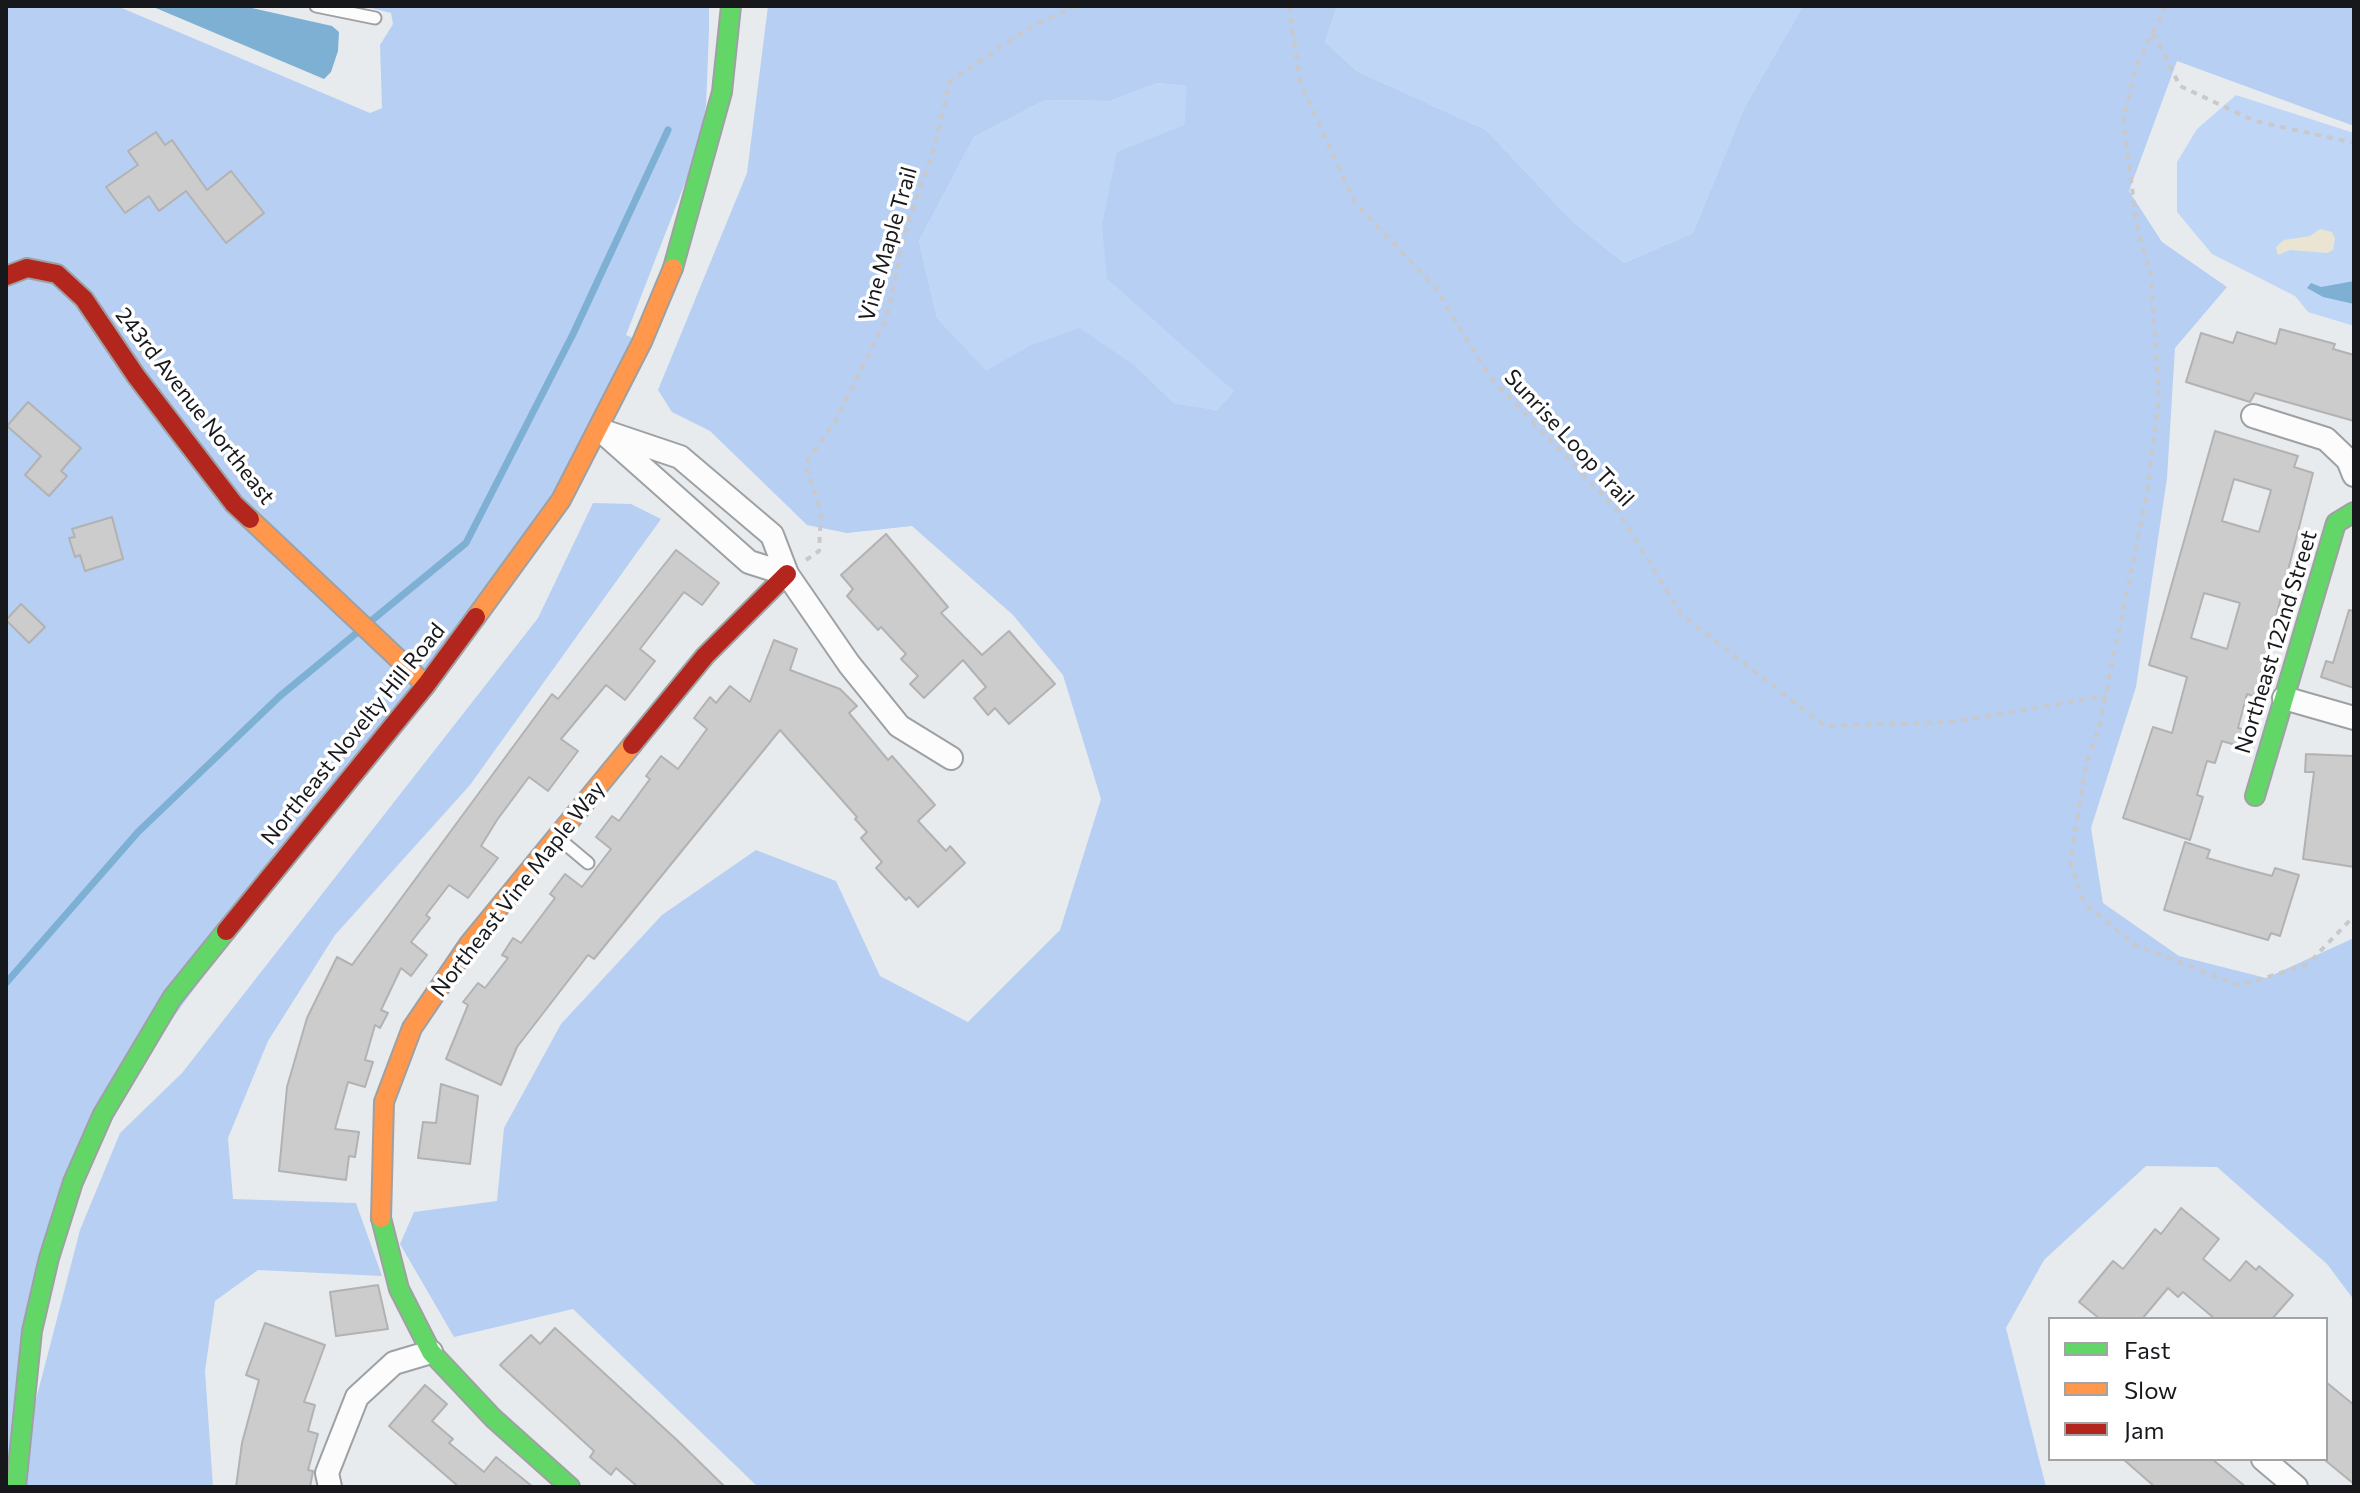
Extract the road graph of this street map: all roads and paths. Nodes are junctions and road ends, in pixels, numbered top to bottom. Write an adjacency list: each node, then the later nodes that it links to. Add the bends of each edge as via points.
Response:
1 (316, 6): 6 (lane)
2 (731, 6): 11 (street, Northeast Novelty Hill Road, via 722,92 691,215 666,287)
3 (1076, 6): 14 (path, Vine Maple Trail, via 1032,26 950,81 905,232 887,317 835,422 805,464 821,511 819,551)
4 (1289, 6): 16 (path, Sunrise Loop Trail, via 1300,82 1355,203 1434,286 1490,377 1618,511 1681,614 1825,726 1953,722)
5 (2166, 6): 7 (path)
6 (375, 18)
7 (2153, 33): 8 (path, via 2180,86 2255,121); 16 (path, via 2136,67 2123,120 2137,225 2151,275 2159,400 2146,499)
8 (2354, 143)
9 (6, 276): 15 (street, 243rd Avenue Northeast, via 27,268 57,274 84,299 234,504)
10 (2253, 416): 12 (street, via 2326,439 2348,460)
11 (600, 430): 14 (street, via 749,562); 14 (street, via 680,457 772,535); 15 (street, Northeast Novelty Hill Road, via 545,523)
12 (2354, 475)
13 (2354, 512): 17 (street, Northeast 122nd Street, via 2336,523)
14 (787, 574): 19 (street, via 899,726); 21 (street, Northeast Vine Maple Way, via 705,656)
15 (426, 685): 26 (street, Northeast Novelty Hill Road, via 172,998 103,1114 73,1182 49,1258 32,1331)
16 (2105, 696): 23 (path, via 2086,765 2070,861 2084,903 2135,945 2240,986 2308,964)
17 (2284, 698): 18 (street); 20 (street, Northeast 122nd Street)
18 (2354, 718)
19 (951, 758)
20 (2255, 796)
21 (557, 837): 22 (lane); 24 (street, Northeast Vine Maple Way, via 469,944 412,1028 384,1102 379,1211 399,1289)
22 (588, 863)
23 (2354, 916)
24 (431, 1352): 27 (street, via 394,1363 357,1397 327,1473); 28 (street, Northeast Vine Maple Way, via 493,1418)
25 (2265, 1461): 29 (street)
26 (16, 1487)
27 (330, 1487)
28 (570, 1487)
29 (2296, 1487)

